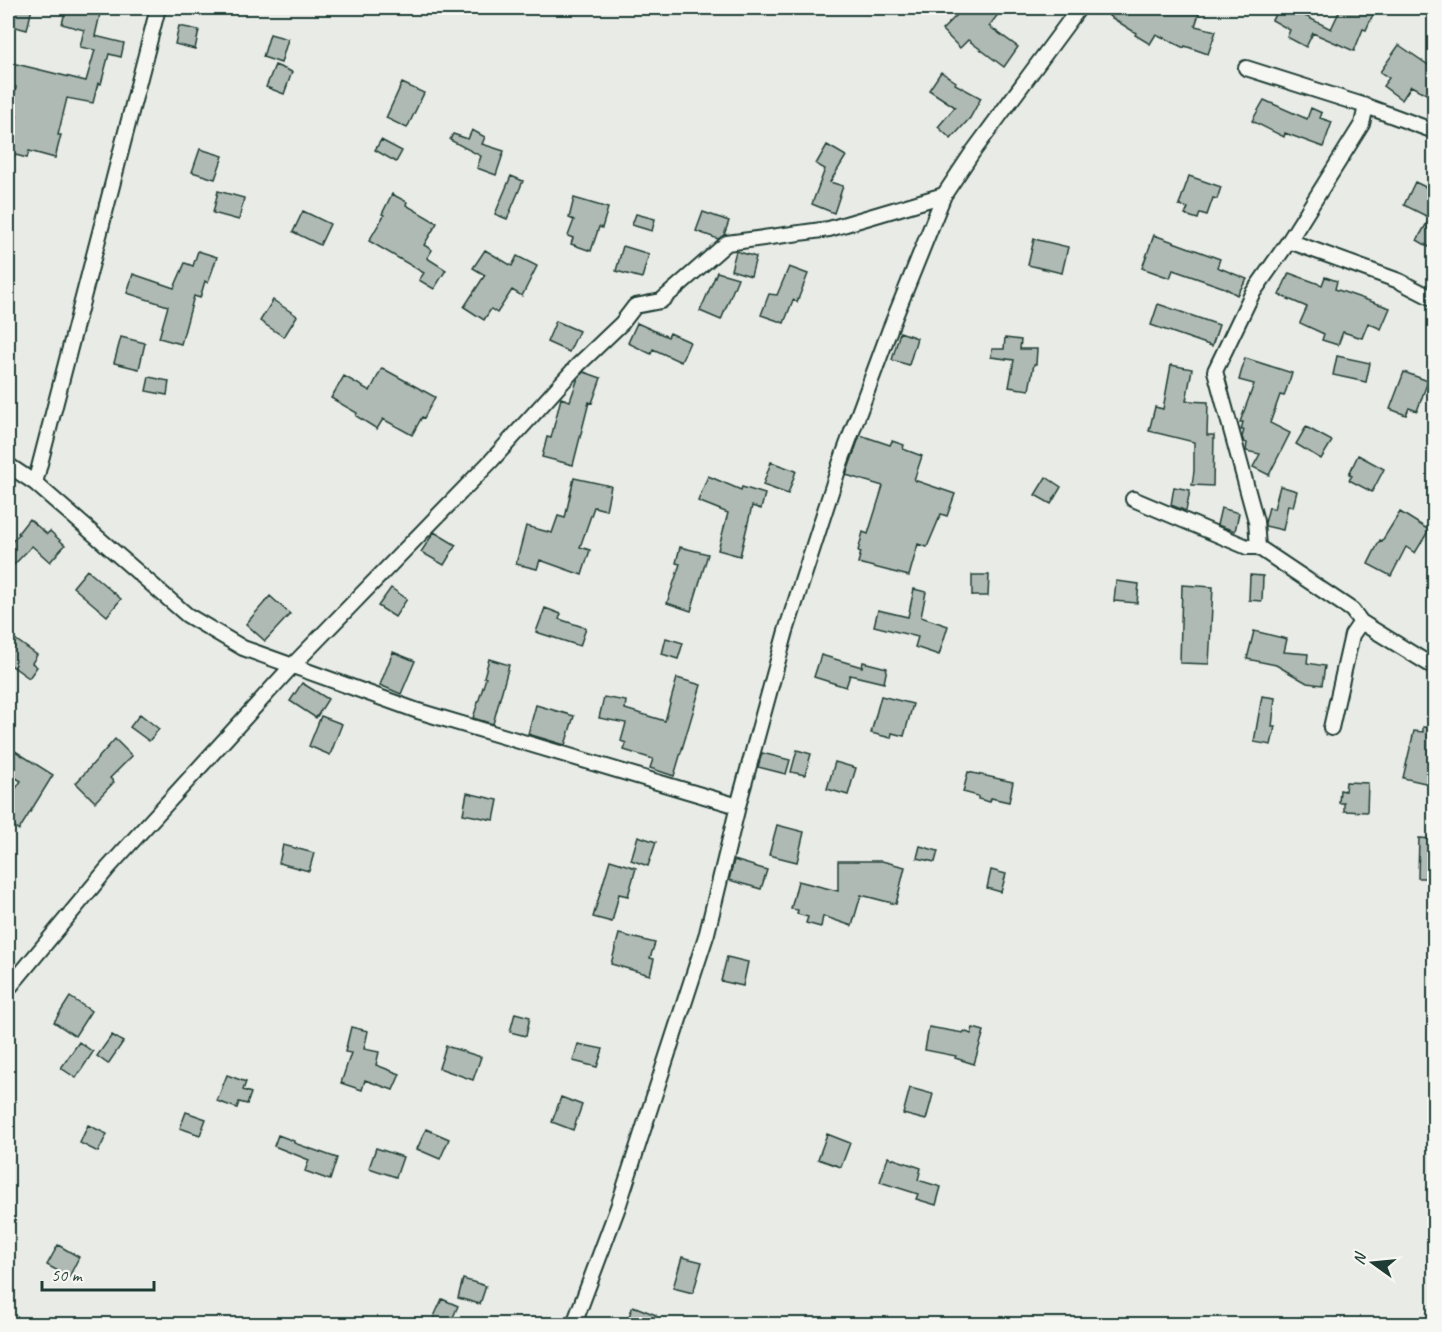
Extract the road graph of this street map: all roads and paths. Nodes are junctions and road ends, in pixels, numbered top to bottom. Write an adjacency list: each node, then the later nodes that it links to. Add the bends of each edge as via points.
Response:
1 (158, 8): 10 (street)
2 (1079, 8): 6 (street)
3 (1246, 68): 4 (street)
4 (1366, 106): 5 (street); 7 (street, via 1362,124)
5 (1434, 131)
6 (944, 195): 14 (street, via 829,229 727,243 661,301 635,306); 17 (street, via 840,464 786,631)
7 (1289, 241): 8 (street, via 1399,281); 12 (street, via 1252,294 1215,371 1256,521)
8 (1434, 298)
9 (8, 465): 10 (street)
10 (35, 483): 14 (street, via 187,615 243,648)
11 (1133, 499): 12 (street, via 1247,547)
12 (1258, 547): 13 (street, via 1352,610)
13 (1361, 622): 15 (street); 16 (street, via 1352,635)
14 (292, 666): 17 (street, via 418,711); 18 (street, via 108,868)
15 (1434, 667)
16 (1331, 729)
17 (738, 806): 19 (street, via 706,933 618,1207)
18 (8, 988)
19 (574, 1324)

